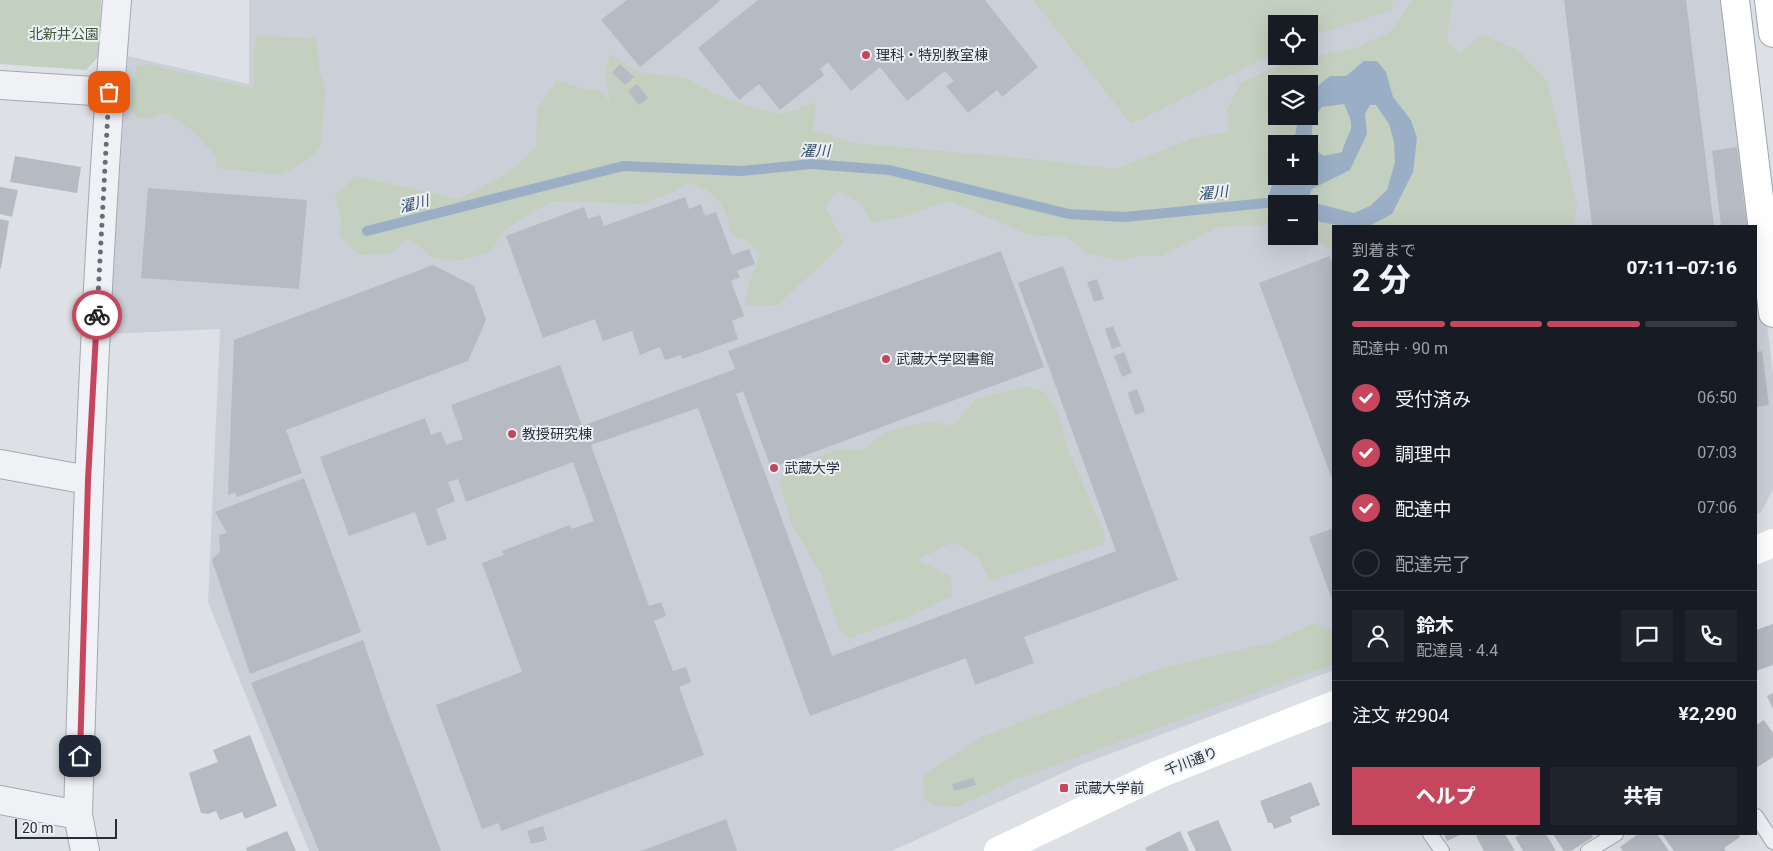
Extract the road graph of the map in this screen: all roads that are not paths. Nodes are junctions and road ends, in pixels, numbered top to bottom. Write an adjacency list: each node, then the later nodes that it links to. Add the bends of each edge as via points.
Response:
1 (117, 0): 6 (street)
2 (1736, 0): 7 (main road)
3 (1769, 0): 4 (main road)
4 (1773, 33)
5 (0, 85): 6 (street)
6 (109, 92): 9 (street)
7 (1773, 312)
8 (0, 464): 9 (street)
9 (88, 480): 14 (street)
10 (1773, 543): 11 (main road)
11 (1757, 550)
12 (1332, 706): 20 (main road, 千川通り, via 1157,775)
13 (0, 800): 14 (street)
14 (78, 815): 19 (street)
15 (1757, 818): 18 (lane)
16 (1431, 835): 21 (lane)
17 (1614, 835): 22 (lane)
18 (1773, 842)
19 (85, 851)
20 (998, 851)
21 (1442, 851)
22 (1588, 851)

